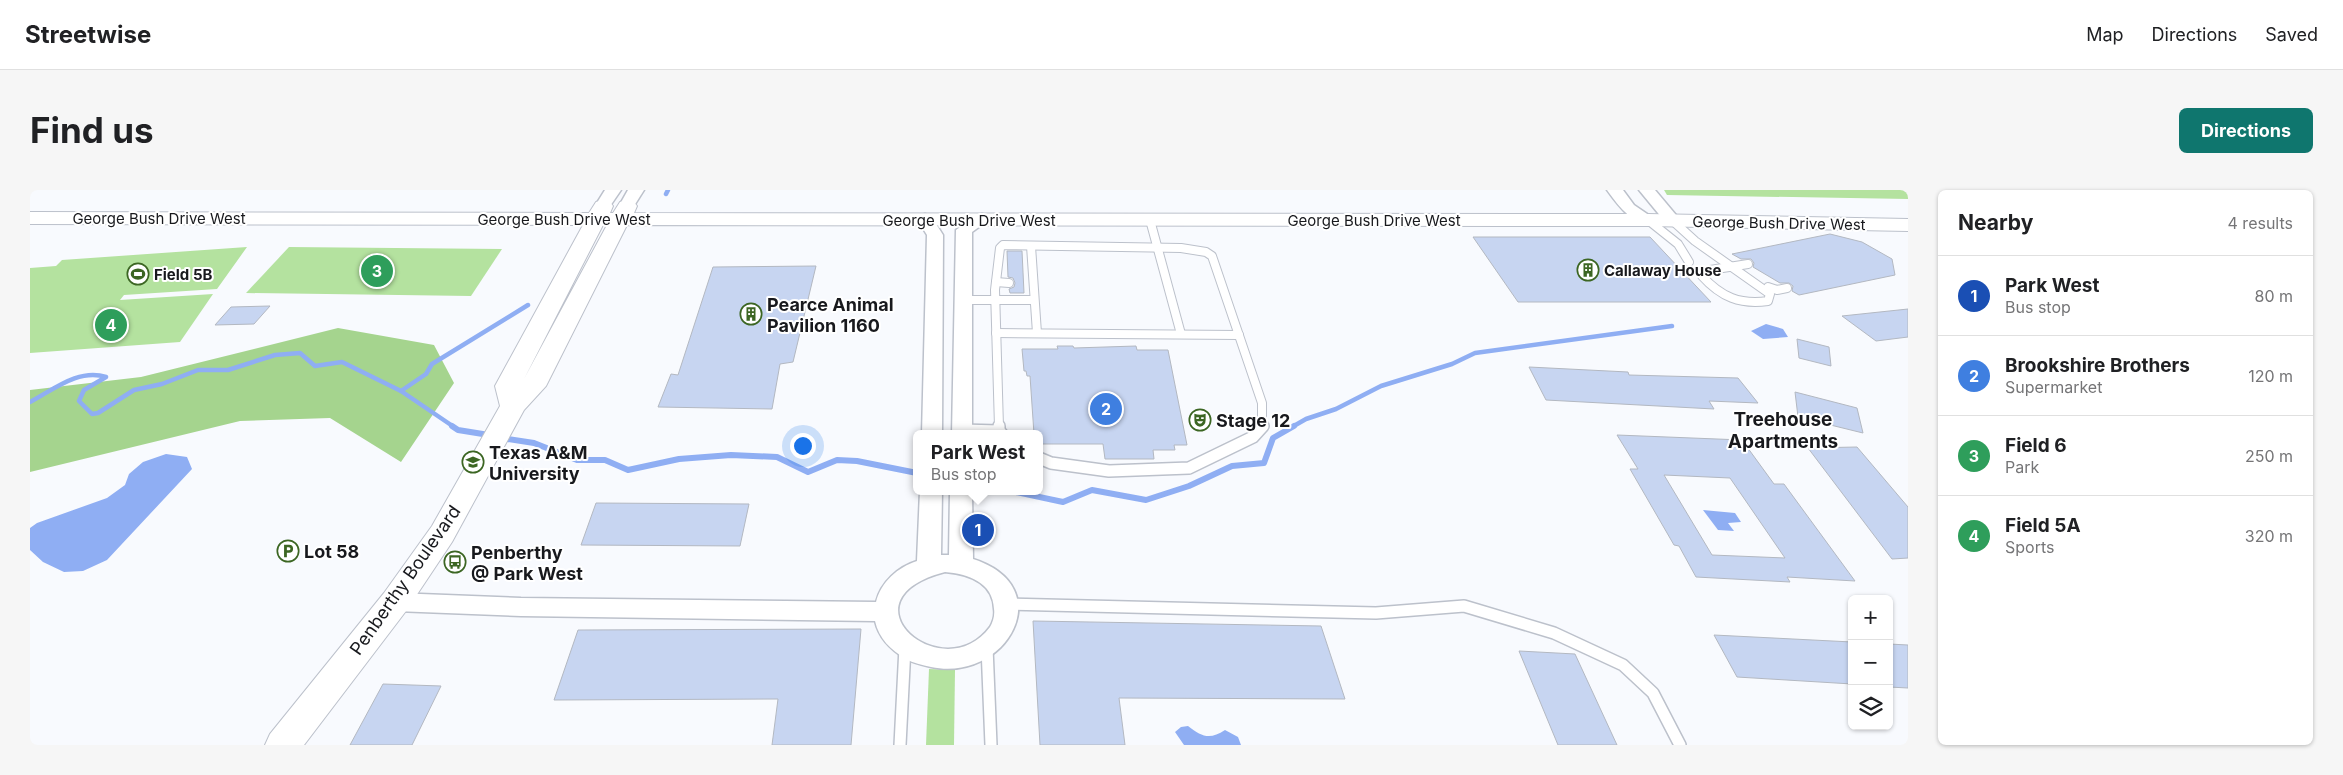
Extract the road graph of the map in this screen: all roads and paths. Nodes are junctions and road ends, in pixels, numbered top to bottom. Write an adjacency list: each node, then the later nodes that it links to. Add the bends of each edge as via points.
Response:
1 (1615, 190): 6 (street)
2 (1646, 190): 8 (street)
3 (30, 203): 4 (main road, George Bush Drive West)
4 (616, 205): 5 (main road, George Bush Drive West); 9 (main road, George Bush Drive West); 10 (main road, George Bush Drive West, via 727,220); 52 (main road, Penberthy Boulevard, via 533,386 508,415 442,534)
5 (1248, 206): 6 (main road, George Bush Drive West); 12 (main road, via 1223,214 1153,214)
6 (1629, 208): 8 (main road, George Bush Drive West)
7 (1908, 210): 8 (main road, George Bush Drive West)
8 (1661, 216): 12 (main road, George Bush Drive West); 13 (main road, George Bush Drive West); 16 (lane); 17 (lane, via 1664,232)
9 (30, 218)
10 (925, 219): 11 (main road, George Bush Drive West); 36 (street, via 935,235)
11 (982, 219): 12 (main road, George Bush Drive West); 37 (street, via 964,230)
12 (1150, 220): 15 (lane)
13 (1908, 225)
14 (1031, 246): 15 (lane); 19 (lane); 23 (lane, via 1000,248 1003,259)
15 (1157, 248): 42 (lane); 43 (lane, via 1194,250 1212,256)
16 (1709, 252): 17 (lane); 22 (lane)
17 (1686, 253): 20 (lane)
18 (1022, 259): 19 (lane)
19 (1032, 259): 26 (lane)
20 (1689, 262)
21 (1748, 264): 22 (lane)
22 (1731, 268): 27 (lane); 34 (lane)
23 (997, 270): 24 (lane); 29 (lane)
24 (1007, 270)
25 (1023, 270): 26 (lane)
26 (1032, 270): 33 (lane)
27 (1710, 270)
28 (1702, 276): 34 (lane, via 1714,290 1734,301 1754,304 1768,301 1770,294)
29 (996, 282): 31 (lane); 38 (lane)
30 (1778, 282): 34 (lane)
31 (1009, 283)
32 (1023, 283): 33 (lane)
33 (1033, 283): 39 (lane)
34 (1766, 288): 35 (lane)
35 (1787, 288)
36 (934, 300): 37 (street); 44 (street)
37 (963, 300): 38 (lane); 45 (street)
38 (995, 300): 39 (lane); 40 (lane)
39 (1034, 300): 41 (lane)
40 (996, 333): 41 (lane); 46 (lane)
41 (1037, 333): 42 (lane)
42 (1181, 334): 43 (lane)
43 (1239, 335): 47 (lane, via 1262,403 1263,426 1252,437 1189,468 1109,471 1051,464)
44 (932, 430)
45 (962, 430)
46 (1001, 430)
47 (1043, 460)
48 (931, 495): 51 (street)
49 (961, 495): 50 (street)
50 (961, 564): 51 (street); 53 (street, via 983,572 999,586)
51 (929, 565): 54 (street, via 898,582 888,596)
52 (395, 602): 54 (street); 57 (main road, Penberthy Boulevard)
53 (1008, 604): 56 (street, via 1007,620 1000,634); 60 (lane, via 1376,613 1464,606 1554,633 1623,665 1653,693)
54 (885, 612): 55 (street, via 891,630)
55 (905, 646): 56 (street, via 924,656 946,659 968,656); 58 (lane)
56 (987, 647): 59 (lane)
57 (282, 745)
58 (900, 745)
59 (991, 745)
60 (1680, 745)

